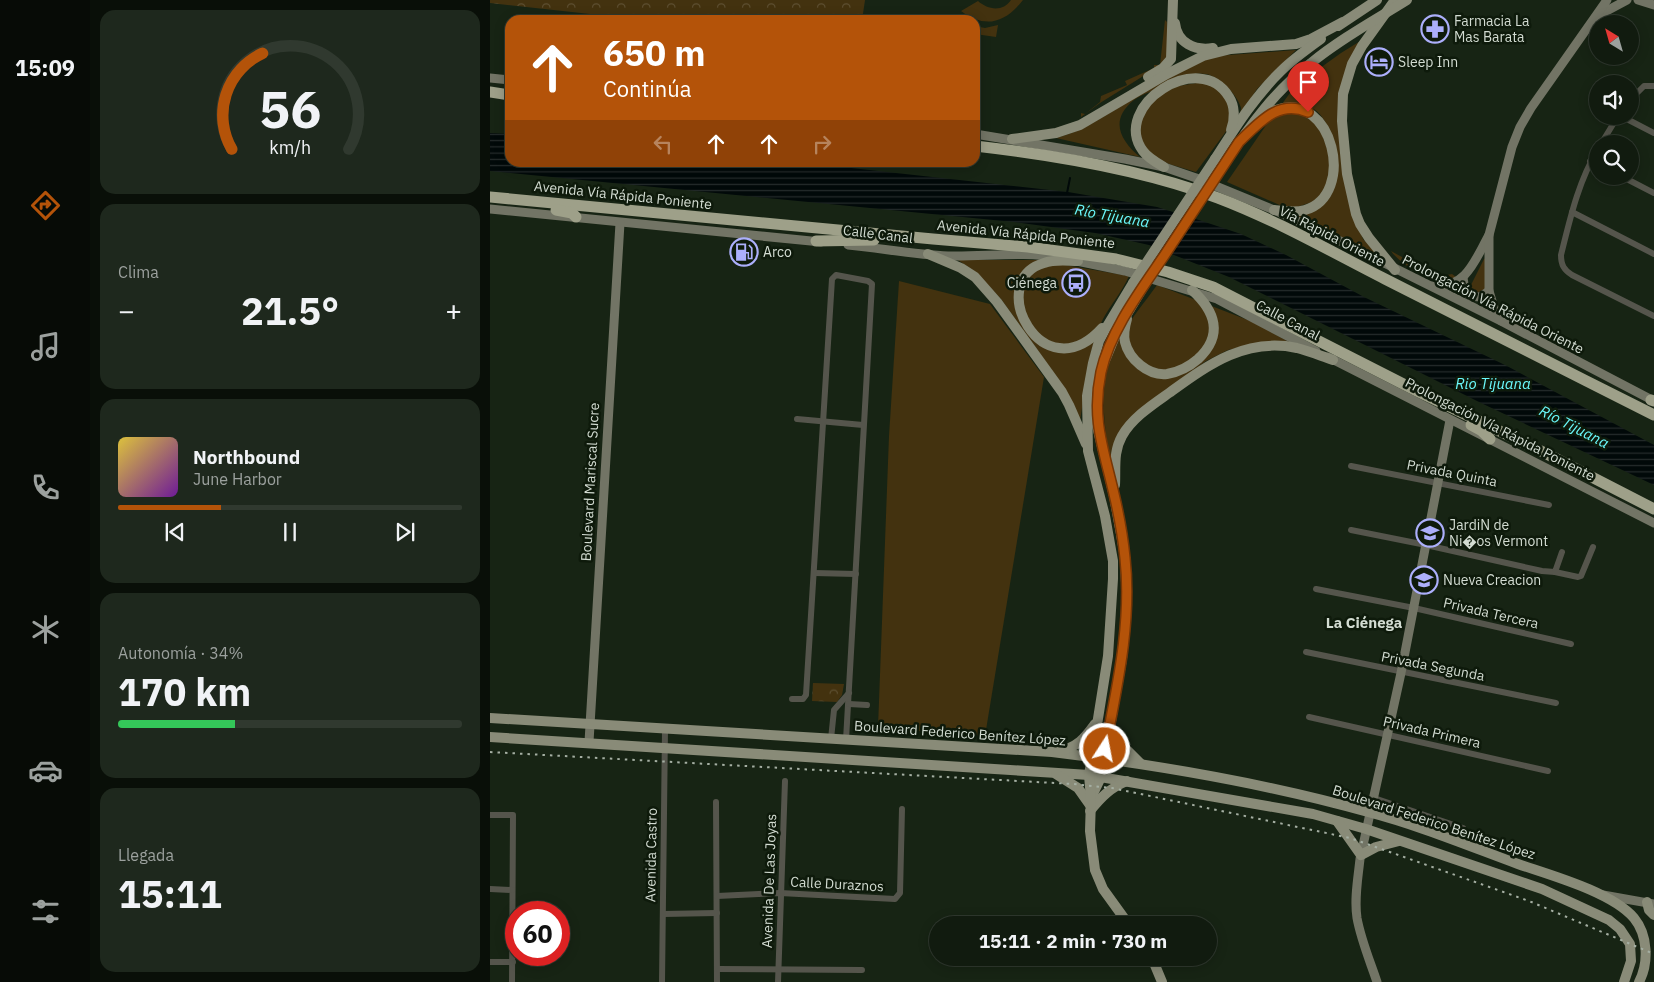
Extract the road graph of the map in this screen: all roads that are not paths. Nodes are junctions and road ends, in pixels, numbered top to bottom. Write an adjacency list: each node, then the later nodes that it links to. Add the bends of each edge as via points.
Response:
1 (1175, 0): 18 (main road, via 1175,26 1191,47 1205,49 1245,44); 25 (main road, via 1169,62 1116,96)
2 (1364, 0): 12 (main road)
3 (1377, 0): 12 (main road)
4 (1395, 0): 11 (main road)
5 (1407, 0): 11 (main road)
6 (1597, 0): 13 (main road)
7 (1606, 0): 14 (main road)
8 (1627, 0): 15 (main road)
9 (1638, 0): 10 (main road)
10 (1654, 5)
11 (1384, 14): 31 (main road, via 1293,78); 49 (main road, via 1352,64 1343,94 1342,122 1347,174 1356,214 1369,238)
12 (1354, 15): 16 (main road)
13 (1593, 15)
14 (1595, 15)
15 (1598, 15)
16 (1343, 22): 18 (main road, via 1303,42); 30 (main road, via 1280,72)
17 (1589, 23): 43 (main road, via 1520,128)
18 (1276, 47): 25 (main road, via 1202,56)
19 (490, 78): 20 (main road)
20 (505, 80)
21 (1654, 86): 22 (street, via 1644,86)
22 (1639, 91)
23 (490, 92): 24 (highway)
24 (505, 94)
25 (1090, 119): 29 (main road, via 1056,134)
26 (1638, 125): 27 (street)
27 (1654, 133)
28 (980, 135): 29 (main road, Prolongación Vía Rápida Oriente)
29 (1012, 139): 34 (main road, Prolongación Vía Rápida Oriente)
30 (1226, 142): 34 (main road, via 1234,112 1226,92 1203,78 1180,81 1151,98 1140,110 1137,120 1137,137 1143,151); 55 (main road, bridge)
31 (1239, 142): 39 (main road, via 1265,118 1284,109 1308,112 1326,130 1333,169 1326,195 1303,211); 54 (main road, bridge)
32 (980, 147): 61 (highway, Vía Rápida Oriente, via 1107,168 1217,198 1287,229)
33 (1589, 164): 40 (street)
34 (1164, 167): 39 (main road, Prolongación Vía Rápida Oriente)
35 (1638, 185): 36 (street)
36 (1654, 193)
37 (491, 197): 41 (highway, via 505,204 567,212); 44 (highway, Avenida Vía Rápida Poniente)
38 (490, 210): 41 (main road, Calle Canal)
39 (1274, 210): 49 (main road, Prolongación Vía Rápida Oriente)
40 (1572, 212): 47 (street); 56 (street, via 1561,255 1565,269)
41 (576, 217): 42 (main road, Calle Canal)
42 (620, 223): 45 (main road, Calle Canal); 94 (main road, Boulevard Mariscal Sucre)
43 (1489, 235): 50 (main road); 53 (main road)
44 (933, 239): 45 (highway); 59 (highway, Avenida Vía Rápida Poniente, via 1083,253 1184,276 1276,318)
45 (816, 241): 46 (main road, Calle Canal)
46 (928, 254): 48 (main road, Calle Canal, via 1035,255); 67 (main road, via 975,277 997,302 1062,392)
47 (1654, 254)
48 (1078, 262): 52 (main road, Calle Canal); 55 (main road, via 1052,261 1029,271 1018,295 1018,307 1024,322 1038,339 1065,350 1088,342)
49 (1395, 270): 51 (main road, Prolongación Vía Rápida Oriente)
50 (1463, 278): 51 (main road, via 1446,286); 53 (main road, via 1470,296 1480,297)
51 (1428, 286): 57 (main road, Prolongación Vía Rápida Oriente)
52 (1192, 290): 54 (main road, via 1208,308 1214,333 1204,354 1177,371 1160,374 1132,357 1124,336); 58 (main road, Calle Canal, via 1249,314)
53 (1489, 292): 57 (main road)
54 (1130, 309): 70 (main road, via 1107,352 1098,388 1098,426)
55 (1114, 315): 67 (main road, via 1099,342 1090,378)
56 (1654, 316)
57 (1501, 322): 60 (main road, Prolongación Vía Rápida Oriente)
58 (1333, 360): 63 (main road, Prolongación Vía Rápida Poniente); 70 (main road, via 1296,348 1267,346 1237,351 1213,362 1129,426 1114,460)
59 (1417, 392): 66 (highway); 72 (highway, Avenida Vía Rápida Poniente)
60 (1653, 401)
61 (1654, 416)
62 (797, 419): 64 (street)
63 (1450, 420): 66 (main road, Prolongación Vía Rápida Poniente); 69 (main road)
64 (823, 421): 65 (street); 65 (street, via 832,279 836,275 872,284); 79 (street)
65 (863, 425): 80 (street)
66 (1490, 439): 73 (main road, Prolongación Vía Rápida Poniente)
67 (1088, 451): 93 (main road, via 1105,516 1114,579 1108,656)
68 (1351, 466): 69 (street, Privada Quinta)
69 (1438, 482): 71 (street, Privada Quinta); 75 (main road)
70 (1114, 496): 95 (main road, via 1125,558 1127,607)
71 (1549, 505)
72 (1654, 509)
73 (1654, 523)
74 (1351, 530): 75 (street)
75 (1426, 545): 78 (street); 82 (main road)
76 (1593, 547): 78 (street, via 1581,576)
77 (1562, 552): 78 (street)
78 (1555, 572)
79 (814, 573): 80 (street); 87 (street, via 806,695 803,699)
80 (856, 574): 86 (street)
81 (1316, 589): 82 (street, Privada Tercera)
82 (1414, 608): 83 (street, Privada Tercera); 85 (main road)
83 (1572, 644)
84 (1306, 652): 85 (street, Privada Segunda)
85 (1401, 673): 89 (street, Privada Segunda); 97 (main road)
86 (849, 693): 88 (street); 99 (street, via 834,710)
87 (792, 699)
88 (848, 704): 90 (street); 100 (street)
89 (1556, 704)
90 (867, 705)
91 (1309, 717): 97 (street, Privada Primera)
92 (490, 718): 94 (main road, Boulevard Federico Benítez López)
93 (1097, 721): 103 (main road, via 1084,740 1068,749); 104 (main road)
94 (590, 724): 96 (main road, Boulevard Federico Benítez López); 101 (main road, Boulevard Mariscal Sucre)
95 (1110, 725): 105 (main road); 106 (main road, via 1122,745)
96 (665, 729): 99 (main road, Boulevard Federico Benítez López); 102 (street, Avenida Castro)
97 (1388, 734): 107 (street, Privada Primera); 114 (main road)
98 (490, 737): 101 (main road, Boulevard Federico Benítez López)
99 (832, 739): 100 (main road, Boulevard Federico Benítez López)
100 (846, 740): 103 (main road, Boulevard Federico Benítez López)
101 (589, 742): 102 (main road, Boulevard Federico Benítez López)
102 (665, 748): 108 (main road, Boulevard Federico Benítez López); 134 (street, Avenida Castro)
103 (1052, 752): 104 (main road, Boulevard Federico Benítez López)
104 (1092, 757): 105 (main road, Boulevard Federico Benítez López); 109 (main road)
105 (1104, 758): 106 (main road, Boulevard Federico Benítez López); 110 (main road)
106 (1141, 764): 113 (main road, Boulevard Federico Benítez López)
107 (1548, 771)
108 (1051, 772): 109 (main road, Boulevard Federico Benítez López); 117 (main road, via 1074,784)
109 (1090, 775): 110 (main road, Boulevard Federico Benítez López); 117 (main road)
110 (1101, 777): 112 (main road, Boulevard Federico Benítez López); 117 (main road)
111 (785, 781): 128 (street, Avenida De Las Joyas)
112 (1128, 781): 115 (main road, Boulevard Federico Benítez López); 117 (main road, via 1112,788)
113 (1234, 782): 115 (main road); 119 (main road, Boulevard Federico Benítez López)
114 (1374, 798): 119 (main road); 122 (street)
115 (1230, 799): 121 (main road, Boulevard Federico Benítez López)
116 (716, 802): 130 (street)
117 (1090, 805): 136 (main road, via 1095,870 1110,901)
118 (902, 808): 128 (street, Calle Duraznos, via 900,893 895,899)
119 (1370, 812): 123 (main road); 129 (main road, Boulevard Federico Benítez López)
120 (490, 814): 127 (street, via 513,815)
121 (1336, 821): 123 (main road, Boulevard Federico Benítez López); 125 (main road)
122 (1463, 828)
123 (1366, 830): 124 (main road, Boulevard Federico Benítez López); 125 (main road)
124 (1400, 841): 125 (main road); 151 (main road, Boulevard Federico Benítez López, via 1542,889 1615,924 1631,949)
125 (1361, 855): 150 (main road, via 1357,917)
126 (490, 889): 127 (street)
127 (512, 890): 131 (street)
128 (780, 893): 130 (street, Calle Duraznos); 143 (street, Avenida De Las Joyas)
129 (1601, 895): 132 (main road); 137 (main road, Boulevard Federico Benítez López, via 1634,917 1644,936)
130 (717, 896): 133 (street)
131 (512, 901)
132 (1651, 903): 135 (main road, via 1649,910)
133 (717, 913): 134 (street); 142 (street)
134 (662, 914): 146 (street, Avenida Castro)
135 (1654, 915)
136 (1122, 916)
137 (1648, 957): 152 (main road); 153 (main road, Boulevard Federico Benítez López)
138 (490, 962): 139 (street)
139 (505, 962)
140 (513, 966): 145 (street)
141 (1155, 966): 149 (main road)
142 (717, 969): 143 (street); 147 (street)
143 (779, 969): 144 (street); 148 (street, Avenida De Las Joyas)
144 (862, 970)
145 (512, 982)
146 (662, 982)
147 (717, 982)
148 (778, 982)
149 (1162, 982)
150 (1377, 982)
151 (1624, 982)
152 (1639, 982)
153 (1646, 982)

